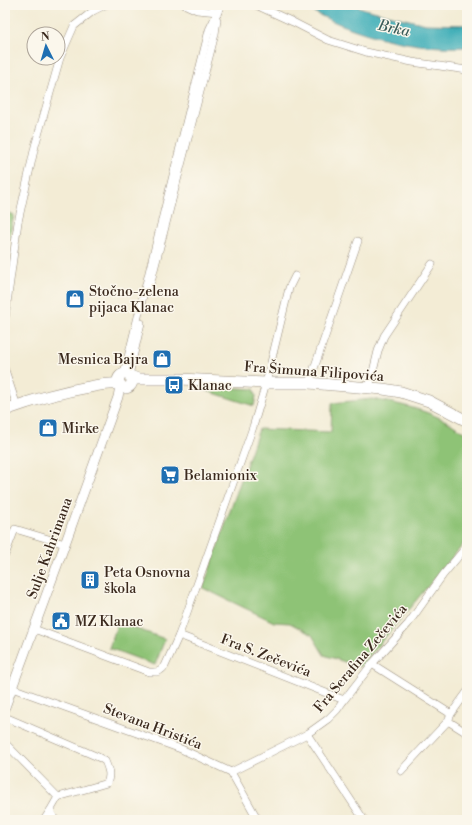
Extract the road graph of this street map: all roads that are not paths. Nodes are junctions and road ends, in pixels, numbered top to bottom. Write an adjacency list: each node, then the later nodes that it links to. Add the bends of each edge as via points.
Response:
1 (105, 5): 9 (street, via 74,26 60,58 35,146 18,222)
2 (186, 5): 4 (street, via 197,10)
3 (256, 5): 5 (street, via 328,40 366,52)
4 (219, 8): 11 (street, via 215,34)
5 (467, 70)
6 (358, 241): 13 (street)
7 (432, 264): 14 (street, via 384,336)
8 (295, 276): 12 (street, via 289,288)
9 (5, 318)
10 (5, 370): 15 (street)
11 (125, 381): 12 (main road, Fra Šimuna Filipovića, via 138,378); 15 (main road, Fra Šimuna Filipovića, via 69,391); 18 (street, Sulje Kahrimana)
12 (266, 383): 13 (main road, Fra Šimuna Filipovića); 22 (street, via 253,427)
13 (309, 384): 14 (main road, Fra Šimuna Filipovića)
14 (369, 388): 17 (main road, Fra Šimuna Filipovića, via 401,392 429,401)
15 (17, 406): 16 (main road, Fra Šimuna Filipovića)
16 (5, 410)
17 (467, 421)
18 (66, 544): 20 (street, via 15,529); 21 (street, Sulje Kahrimana)
19 (467, 546): 23 (street, Fra Serafina Zečevića, via 408,624)
20 (5, 555)
21 (34, 629): 22 (street, via 149,672 161,671); 24 (street, Sulje Kahrimana)
22 (179, 635): 26 (street, Fra S. Zečevića)
23 (372, 664): 26 (street, Fra Serafina Zečevića); 29 (street)
24 (12, 688): 27 (street, Sulje Kahrimana); 34 (street, Stevana Hristića, via 181,749)
25 (467, 692): 29 (street)
26 (344, 700): 31 (street, Fra Serafina Zečevića, via 328,719)
27 (5, 707)
28 (5, 717): 35 (street, via 105,761 109,773 107,783)
29 (449, 717): 30 (street); 33 (street)
30 (467, 733)
31 (307, 734): 34 (street, Fra Serafina Zečevića); 40 (street)
32 (5, 743): 35 (street)
33 (401, 771)
34 (231, 772): 39 (street)
35 (58, 797): 36 (street)
36 (50, 811): 37 (street); 38 (street)
37 (44, 820)
38 (55, 820)
39 (258, 820)
40 (364, 820)

